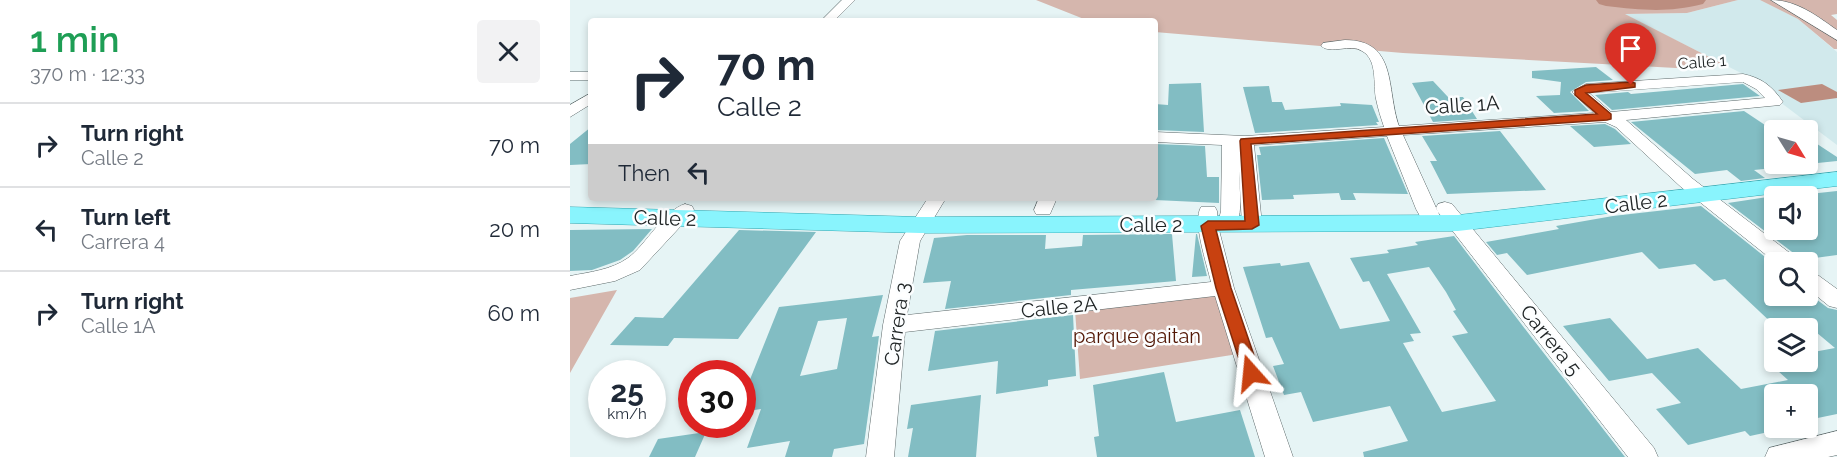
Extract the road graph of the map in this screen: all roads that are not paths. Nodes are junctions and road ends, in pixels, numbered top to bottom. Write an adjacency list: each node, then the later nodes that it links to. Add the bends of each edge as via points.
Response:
1 (849, 0): 3 (street)
2 (1778, 0): 4 (street)
3 (830, 18)
4 (1837, 36)
5 (1328, 46): 12 (street, Carrera 5, via 1358,45 1372,51 1379,64 1384,101)
6 (570, 76): 7 (street)
7 (588, 76)
8 (588, 99): 10 (street)
9 (1772, 104): 11 (street, Calle 1A); 11 (street, Calle 1, via 1775,100 1757,81 1743,78 1608,86 1579,92)
10 (570, 112)
11 (1607, 117): 12 (street, Calle 1A); 17 (street, via 1622,124)
12 (1395, 132): 14 (street, Calle 1A); 23 (street, Carrera 5)
13 (1158, 137): 14 (street, Calle 1A)
14 (1238, 141): 24 (street)
15 (1837, 166): 17 (main road, Calle 2)
16 (1837, 179): 17 (main road, Calle 2)
17 (1694, 189): 23 (main road, Calle 2); 25 (street)
18 (1045, 204): 20 (main road, Calle 2); 24 (main road, Calle 2)
19 (570, 210): 21 (main road, Calle 2)
20 (930, 211): 21 (main road, Calle 2); 24 (main road, Calle 2); 30 (street, Carrera 3, via 910,241)
21 (680, 214): 22 (main road, Calle 2); 26 (street, via 631,266)
22 (570, 215)
23 (1440, 216): 24 (main road, Calle 2); 34 (street, Carrera 5)
24 (1229, 218): 28 (street)
25 (1775, 252)
26 (570, 283)
27 (1818, 286): 29 (street)
28 (1223, 288): 30 (street, Calle 2A); 33 (street)
29 (1837, 300)
30 (894, 325): 32 (street, Carrera 3)
31 (1837, 443): 35 (street)
32 (880, 457)
33 (1279, 457)
34 (1644, 457)
35 (1779, 457)

